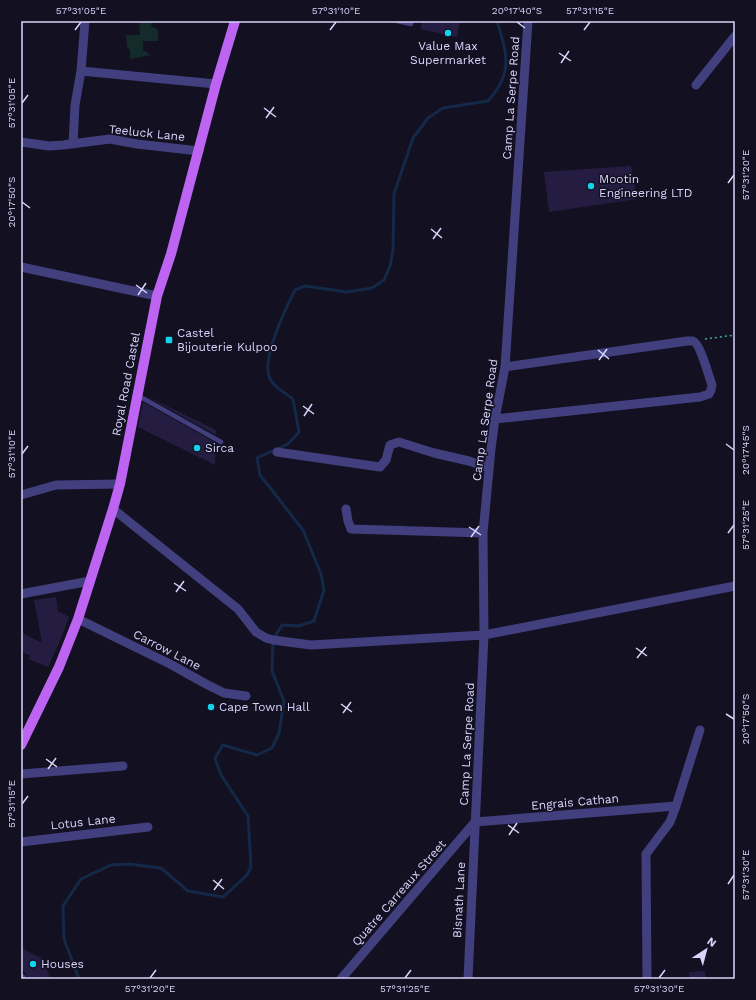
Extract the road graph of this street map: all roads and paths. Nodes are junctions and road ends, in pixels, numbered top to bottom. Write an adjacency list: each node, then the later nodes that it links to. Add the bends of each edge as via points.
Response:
1 (85, 21): 7 (street)
2 (235, 21): 8 (main road, Royal Road Castel)
3 (397, 21): 4 (lane, via 411,24)
4 (412, 21)
5 (528, 21): 17 (street, Camp La Serpe Road)
6 (735, 36): 9 (street)
7 (82, 71): 8 (street); 11 (street, via 75,105)
8 (216, 84): 12 (main road, Royal Road Castel)
9 (696, 85)
10 (21, 142): 11 (street, Teeluck Lane, via 49,146)
11 (73, 144): 12 (street, Teeluck Lane, via 110,139)
12 (199, 151): 14 (main road, Royal Road Castel)
13 (21, 267): 14 (street)
14 (157, 296): 18 (main road, Royal Road Castel)
15 (735, 335): 16 (path)
16 (693, 341): 17 (street); 19 (street, via 700,350 712,385 707,395)
17 (505, 367): 19 (street, Camp La Serpe Road)
18 (137, 395): 20 (lane); 23 (main road, Royal Road Castel)
19 (495, 419): 22 (street, Camp La Serpe Road)
20 (222, 442)
21 (277, 452): 22 (street, via 380,467 386,460 390,446 399,442)
22 (489, 468): 27 (street, Camp La Serpe Road)
23 (120, 484): 24 (street, via 56,485); 25 (main road, Royal Road Castel)
24 (21, 495)
25 (113, 509): 28 (main road, Royal Road Castel); 32 (street, via 238,609 256,632 266,638 310,645)
26 (346, 509): 27 (street, via 352,529)
27 (483, 533): 32 (street, Camp La Serpe Road)
28 (90, 581): 30 (street); 31 (main road, Royal Road Castel)
29 (735, 586): 32 (street)
30 (21, 594)
31 (78, 619): 33 (street, Carrow Lane, via 224,693); 35 (main road, Royal Road Castel, via 59,667)
32 (484, 635): 39 (street, Camp La Serpe Road)
33 (246, 696)
34 (700, 730): 38 (street)
35 (21, 745)
36 (123, 766): 37 (street)
37 (21, 774)
38 (676, 806): 39 (street, Engrais Cathan); 44 (street, via 670,822 646,854)
39 (475, 822): 42 (street, Quatre Carreaux Street); 43 (street, Bisnath Lane)
40 (148, 827): 41 (street, Lotus Lane)
41 (21, 842)
42 (341, 979)
43 (468, 979)
44 (647, 979)

